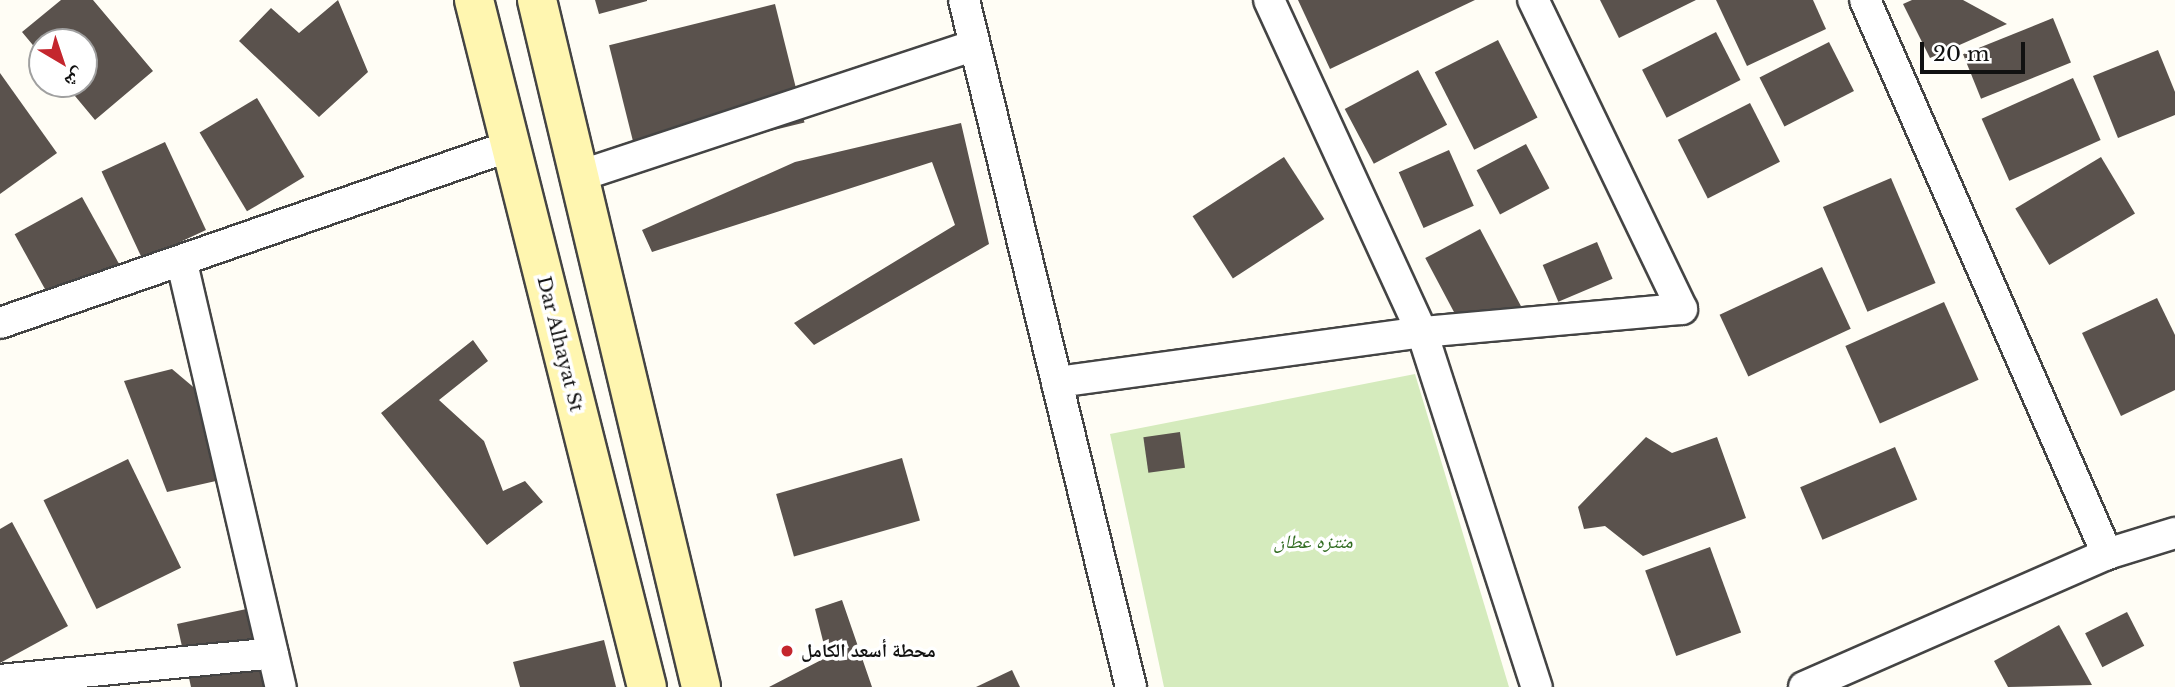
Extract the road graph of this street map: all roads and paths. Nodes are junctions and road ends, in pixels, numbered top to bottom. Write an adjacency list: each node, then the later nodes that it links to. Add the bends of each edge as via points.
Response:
1 (474, 0): 8 (main road, Dar Alhayat St)
2 (537, 0): 9 (main road)
3 (964, 0): 7 (street)
4 (1269, 0): 12 (street)
5 (1533, 0): 12 (street, via 1682,309)
6 (1865, 0): 15 (street)
7 (974, 45): 9 (street); 13 (street)
8 (510, 146): 10 (street); 17 (main road, Dar Alhayat St)
9 (579, 176): 16 (main road)
10 (182, 263): 11 (street); 18 (street)
11 (0, 323)
12 (1423, 332): 13 (street); 24 (street)
13 (1057, 382): 23 (street)
14 (2175, 533): 15 (street)
15 (2107, 554): 25 (street)
16 (684, 619): 17 (main road); 22 (main road)
17 (634, 632): 21 (main road, Dar Alhayat St)
18 (273, 653): 19 (street); 20 (street)
19 (0, 680)
20 (281, 687)
21 (646, 687)
22 (701, 687)
23 (1131, 687)
24 (1537, 687)
25 (1804, 687)

